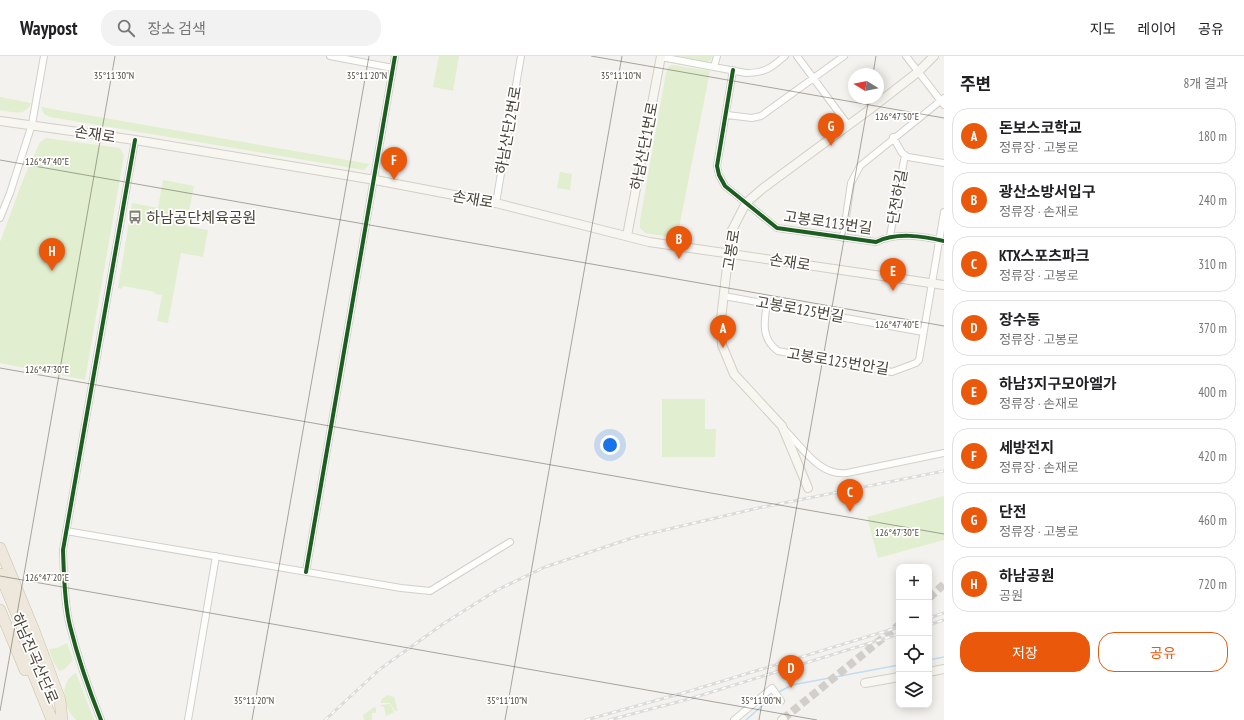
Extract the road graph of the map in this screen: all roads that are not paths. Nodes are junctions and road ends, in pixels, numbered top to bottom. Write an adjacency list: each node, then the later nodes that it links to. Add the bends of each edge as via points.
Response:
1 (44, 56): 20 (street)
2 (330, 56): 13 (street)
3 (395, 56): 13 (street)
4 (521, 56): 27 (street, 하남산단2번로)
5 (661, 56): 12 (street); 31 (main road, 하남산단1번로)
6 (717, 56): 12 (street)
7 (785, 56): 14 (street, via 769,69 757,73)
8 (797, 56): 16 (street)
9 (844, 56): 16 (street)
10 (906, 56): 15 (street)
11 (934, 56): 15 (main road, 고봉로)
12 (714, 67): 14 (street)
13 (393, 68): 26 (street)
14 (733, 70): 18 (street, 고봉로113번길)
15 (918, 72): 17 (street); 21 (main road, 고봉로)
16 (813, 79): 18 (street, via 761,116 752,118); 21 (street)
17 (943, 101): 22 (street)
18 (727, 115): 28 (street, 고봉로113번길, via 717,166 725,186)
19 (0, 121): 20 (main road, 손재로)
20 (32, 124): 23 (main road, 손재로); 30 (street)
21 (848, 126): 28 (main road, 고봉로)
22 (893, 138): 24 (street, 단전하길); 33 (street, via 860,166 851,183)
23 (136, 140): 26 (main road, 손재로); 44 (street)
24 (905, 155): 25 (street); 32 (street, 단전하길)
25 (944, 163)
26 (375, 180): 27 (main road, 손재로); 48 (street)
27 (496, 203): 31 (main road, 손재로)
28 (746, 203): 33 (street, 고봉로113번길, via 777,228); 35 (main road, 고봉로, via 731,232)
29 (944, 212): 34 (street, 고봉로125번안길)
30 (0, 218)
31 (627, 236): 35 (main road, 손재로, via 649,242)
32 (890, 236): 33 (street, 고봉로113번길, via 876,242); 34 (street, 고봉로113번길)
33 (843, 238)
34 (941, 240): 36 (street, 고봉로125번안길)
35 (729, 253): 36 (main road, 손재로); 38 (main road, 고봉로)
36 (930, 283): 37 (main road, 손재로); 40 (street, 고봉로125번안길)
37 (944, 285)
38 (724, 296): 39 (street, 고봉로125번길); 41 (main road, 고봉로, via 722,342 729,365 744,386)
39 (767, 304): 40 (street, 고봉로125번길); 40 (street, 고봉로125번안길, via 764,326 767,340 778,351 892,372 919,360)
40 (923, 332)
41 (782, 426): 42 (street, via 819,465 836,473 847,473); 43 (main road, 고봉로)
42 (944, 453)
43 (808, 488)
44 (66, 531): 47 (street); 60 (street, via 63,550 70,625)
45 (510, 542): 48 (street, via 430,592)
46 (0, 548): 59 (highway, via 60,700)
47 (216, 556): 48 (street); 61 (street)
48 (306, 572)
49 (0, 574): 59 (highway, 하남진곡산단로)
50 (0, 592): 58 (highway, 하남진곡산단로)
51 (0, 610): 57 (highway)
52 (944, 669): 53 (main road)
53 (932, 671)
54 (896, 678): 55 (main road)
55 (865, 683)
56 (780, 700): 62 (street, via 772,688)
57 (48, 720)
58 (52, 720)
59 (62, 720)
60 (101, 720)
61 (188, 720)
62 (734, 720)

